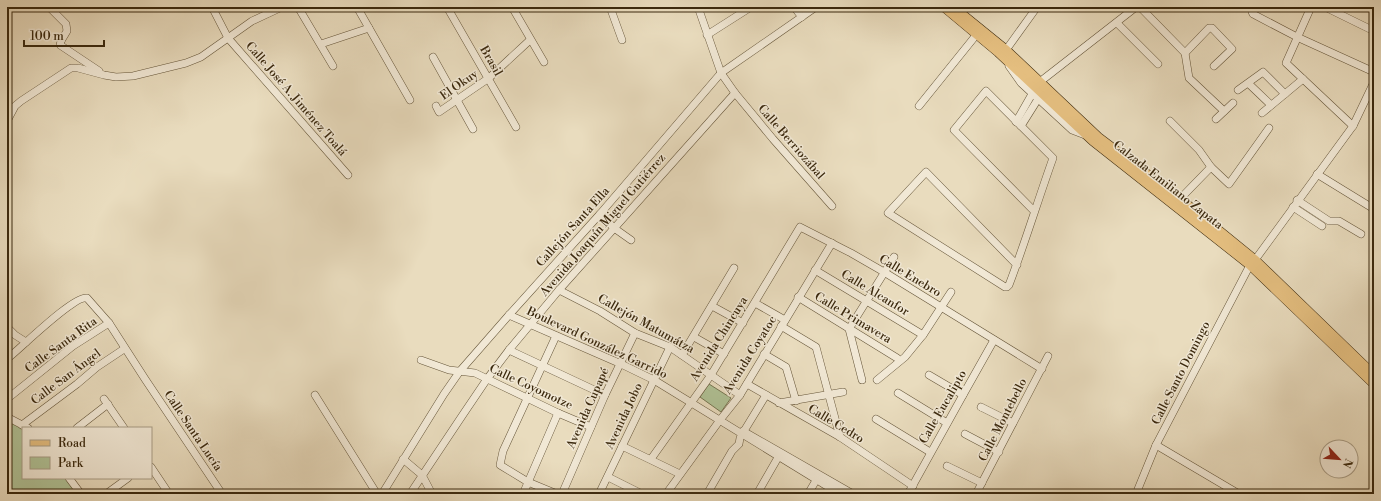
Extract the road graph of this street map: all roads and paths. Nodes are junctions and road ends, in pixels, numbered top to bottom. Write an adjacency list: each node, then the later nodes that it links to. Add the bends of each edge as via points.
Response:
1 (49, 7): 41 (street, via 66,24 67,31 60,45)
2 (212, 7): 28 (street, Calle José A. Jiménez Toalá)
3 (282, 7): 28 (street, via 252,21)
4 (298, 7): 31 (street)
5 (357, 7): 23 (street)
6 (447, 7): 42 (street, Brasil)
7 (512, 7): 29 (street)
8 (610, 7): 30 (street)
9 (698, 7): 26 (street, Calle Berriozábal)
10 (751, 7): 26 (street)
11 (794, 7): 21 (street)
12 (816, 7): 21 (street, Callejón Santa Ella)
13 (944, 7): 25 (main road, Calzada Emiliano Zapata)
14 (954, 7): 32 (main road, Calzada Emiliano Zapata)
15 (1037, 7): 32 (street)
16 (1136, 7): 22 (street)
17 (1140, 7): 33 (street)
18 (1255, 7): 27 (street, via 1253,14)
19 (1311, 7): 27 (street)
20 (1325, 7): 24 (street)
21 (802, 16): 40 (street, Callejón Santa Ella)
22 (1117, 23): 36 (street); 44 (street)
23 (369, 28): 31 (street); 51 (street)
24 (1374, 31)
25 (977, 34): 32 (main road, Calzada Emiliano Zapata); 55 (street)
26 (707, 35): 40 (street, Calle Berriozábal)
27 (1298, 37): 39 (street); 43 (street, via 1286,63)
28 (228, 38): 41 (street, via 201,57 186,62 133,76); 70 (street, Calle José A. Jiménez Toalá)
29 (530, 40): 35 (street); 42 (street, El Okuy)
30 (622, 40)
31 (321, 44): 37 (street)
32 (1002, 51): 44 (main road, Calzada Emiliano Zapata); 50 (street, via 1021,83); 67 (main road, Calzada Emiliano Zapata)
33 (1186, 53): 38 (street, via 1209,28 1212,28 1232,49); 57 (street, via 1189,78)
34 (433, 57): 52 (street)
35 (544, 62)
36 (1158, 64)
37 (333, 66)
38 (1214, 66)
39 (1374, 72)
40 (721, 73): 48 (street, Calle Berriozábal); 76 (street, Callejón Santa Ella)
41 (104, 75): 60 (street, via 71,68 21,101)
42 (489, 78): 52 (street, El Okuy); 64 (street, Brasil)
43 (1303, 79): 49 (street); 63 (street)
44 (1041, 81): 71 (main road, Calzada Emiliano Zapata, via 1098,137)
45 (1374, 82): 63 (street, Calle Santo Domingo)
46 (1249, 84): 47 (street); 49 (street, via 1263,72); 56 (street)
47 (1238, 90)
48 (735, 93): 73 (street, Calle Berriozábal); 79 (street, Avenida Joaquín Miguel Gutiérrez)
49 (1285, 94): 56 (street)
50 (1035, 96): 62 (street); 67 (street, via 1072,130)
51 (410, 100)
52 (456, 101): 54 (street, El Okuy, via 440,112); 66 (street)
53 (1233, 103): 57 (street)
54 (436, 106)
55 (919, 106)
56 (1271, 106): 58 (street)
57 (1224, 111): 59 (street)
58 (1262, 113)
59 (1216, 119)
60 (7, 120)
61 (1170, 121): 68 (street, via 1199,150)
62 (1019, 124): 75 (street, via 1053,158); 75 (street, via 986,91 954,130)
63 (1354, 126): 69 (street, Calle Santo Domingo)
64 (516, 127)
65 (1269, 128): 68 (street, via 1229,184)
66 (473, 129)
67 (1087, 136): 71 (main road, Calzada Emiliano Zapata)
68 (1210, 167): 71 (street)
69 (1318, 174): 72 (street, Calle Santo Domingo); 74 (street)
70 (348, 175)
71 (1177, 202): 84 (main road, Calzada Emiliano Zapata)
72 (1295, 204): 77 (street); 80 (street, via 1329,221 1339,221); 84 (street, Calle Santo Domingo)
73 (832, 206)
74 (1374, 209)
75 (1034, 211): 85 (street)
76 (600, 214): 79 (street); 97 (street, Callejón Santa Ella)
77 (1322, 226)
78 (800, 227): 82 (street, Calle Enebro); 94 (street, Avenida Chincuya)
79 (614, 228): 81 (street); 89 (street, Avenida Joaquín Miguel Gutiérrez)
80 (1361, 234)
81 (631, 240)
82 (832, 243): 87 (street, Avenida Coyatoc); 88 (street, Calle Enebro)
83 (894, 257): 88 (street)
84 (1252, 262): 93 (main road, Calzada Emiliano Zapata); 160 (street, Calle Santo Domingo)
85 (1017, 265): 85 (street, via 1009,285 1005,287 888,214 926,172)
86 (734, 268): 95 (street)
87 (815, 270): 91 (street, Avenida Coyatoc); 92 (street, Calle Alcanfor)
88 (884, 272): 92 (street); 96 (street, Calle Enebro)
89 (559, 290): 101 (street, Avenida Joaquín Miguel Gutiérrez); 104 (street, Callejón Matumátza)
90 (951, 292): 96 (street)
91 (798, 297): 100 (street, Avenida Coyatoc); 103 (street, Calle Primavera)
92 (866, 300): 103 (street); 105 (street, Calle Alcanfor)
93 (1292, 301): 126 (main road, Calzada Emiliano Zapata); 132 (main road, Calzada Emiliano Zapata)
94 (755, 303): 99 (street, Avenida Chincuya); 100 (street)
95 (712, 306): 99 (street); 107 (street)
96 (942, 308): 105 (street); 108 (street, Calle Enebro)
97 (509, 315): 101 (street, Boulevard González Garrido); 123 (street, Callejón Santa Ella)
98 (109, 323): 109 (street, Calle Santa Lucía, via 92,302 84,297); 111 (street, Calle Santa Lucía); 142 (street, Calle Santa Rita, via 73,346)
99 (743, 323): 113 (street, Avenida Chincuya)
100 (783, 323): 114 (street, Avenida Coyatoc); 138 (street, via 816,346)
101 (531, 324): 106 (street, Boulevard González Garrido); 112 (street, Avenida Joaquín Miguel Gutiérrez)
102 (7, 327): 109 (street)
103 (850, 329): 117 (street, Calle Primavera); 129 (street)
104 (635, 333): 110 (street, Callejón Matumátza); 120 (street, Avenida Cupapé)
105 (923, 335): 130 (street, via 906,357)
106 (556, 336): 120 (street, Boulevard González Garrido); 121 (street)
107 (694, 336): 113 (street); 115 (street)
108 (994, 340): 122 (street, Calle Enebro); 139 (street, Calle Eucalipto)
109 (26, 342): 118 (street)
110 (670, 347): 115 (street, Callejón Matumátza); 128 (street, Avenida Jobo)
111 (124, 349): 153 (street, Calle San Ángel, via 97,367); 181 (street, Calle Santa Lucía)
112 (509, 350): 121 (street); 127 (street, Avenida Joaquín Miguel Gutiérrez)
113 (724, 354): 124 (street, Avenida Chincuya)
114 (764, 354): 131 (street, Avenida Coyatoc); 143 (street, via 786,367)
115 (682, 355): 124 (street, Callejón Matumátza)
116 (1048, 356): 122 (street, Calle Montebello)
117 (897, 358)
118 (7, 359)
119 (421, 360): 123 (street, Calle Coyomotze, via 449,370)
120 (619, 363): 128 (street, Boulevard González Garrido); 137 (street, Avenida Cupapé)
121 (541, 366): 137 (street); 141 (street)
122 (1042, 369): 151 (street, Calle Montebello)
123 (460, 371): 127 (street, Calle Coyomotze, via 476,373); 165 (street, Callejón Santa Ella)
124 (711, 375): 135 (street, Callejón Matumátza); 144 (street, Avenida Chincuya)
125 (929, 375): 139 (street)
126 (1374, 375)
127 (487, 379): 141 (street, Calle Coyomotze); 170 (street, Avenida Joaquín Miguel Gutiérrez)
128 (654, 380): 144 (street, Boulevard González Garrido); 161 (street, Avenida Jobo)
129 (862, 380)
130 (877, 380)
131 (747, 384): 135 (street, Avenida Coyatoc); 140 (street, Calle Cedro)
132 (1374, 384)
133 (843, 392): 138 (street)
134 (898, 393): 152 (street)
135 (740, 394): 150 (street, Avenida Coyatoc)
136 (315, 395): 182 (street)
137 (605, 395): 156 (street, Avenida Cupapé)
138 (829, 395): 143 (street); 159 (street)
139 (963, 395): 152 (street, Calle Eucalipto)
140 (766, 396): 145 (street, Calle Cedro); 157 (street)
141 (527, 398): 147 (street, Calle Coyomotze); 175 (street, via 503,451 500,465)
142 (7, 399)
143 (796, 401): 145 (street)
144 (691, 403): 150 (street, Boulevard González Garrido); 166 (street, Avenida Chincuya)
145 (779, 403): 159 (street, Calle Cedro)
146 (981, 407): 151 (street)
147 (558, 413): 156 (street, Calle Coyomotze); 175 (street)
148 (7, 416): 153 (street)
149 (876, 419): 162 (street)
150 (720, 420): 157 (street, Boulevard González Garrido); 169 (street, Avenida Coyatoc)
151 (1013, 423): 163 (street, Calle Montebello)
152 (947, 424): 162 (street, Calle Eucalipto)
153 (25, 426)
154 (78, 427): 155 (street, via 106,402)
155 (123, 427)
156 (591, 427): 188 (street, Avenida Cupapé)
157 (740, 433): 164 (street, Boulevard González Garrido); 192 (street)
158 (965, 434): 163 (street)
159 (840, 437): 177 (street, Calle Cedro)
160 (1156, 445): 199 (street, Calle Santo Domingo); 200 (street)
161 (622, 446): 166 (street); 171 (street, Avenida Jobo)
162 (930, 452): 177 (street, Calle Eucalipto)
163 (999, 452): 176 (street, Calle Montebello)
164 (780, 454): 172 (street, Boulevard González Garrido); 193 (street)
165 (403, 459): 170 (street); 183 (street, Callejón Santa Ella)
166 (651, 459): 169 (street)
167 (947, 466): 176 (street)
168 (152, 469): 178 (street)
169 (680, 474): 191 (street, Avenida Coyatoc)
170 (422, 476): 184 (street, Avenida Joaquín Miguel Gutiérrez); 185 (street)
171 (608, 477): 189 (street, Avenida Jobo); 190 (street)
172 (818, 477): 194 (street); 195 (street, Boulevard González Garrido); 196 (street, Boulevard González Garrido)
173 (70, 479): 179 (street)
174 (127, 479): 180 (street)
175 (528, 482): 186 (street); 187 (street)
176 (982, 483): 198 (street, Calle Montebello)
177 (913, 486): 197 (street, Calle Eucalipto)
178 (165, 492)
179 (81, 494)
180 (106, 494)
181 (222, 494)
182 (377, 494)
183 (382, 494)
184 (410, 494)
185 (432, 494)
186 (523, 494)
187 (557, 494)
188 (562, 494)
189 (599, 494)
190 (642, 494)
191 (666, 494)
192 (707, 494)
193 (757, 494)
194 (808, 494)
195 (840, 494)
196 (853, 494)
197 (908, 494)
198 (976, 494)
199 (1136, 494)
200 (1238, 494)

